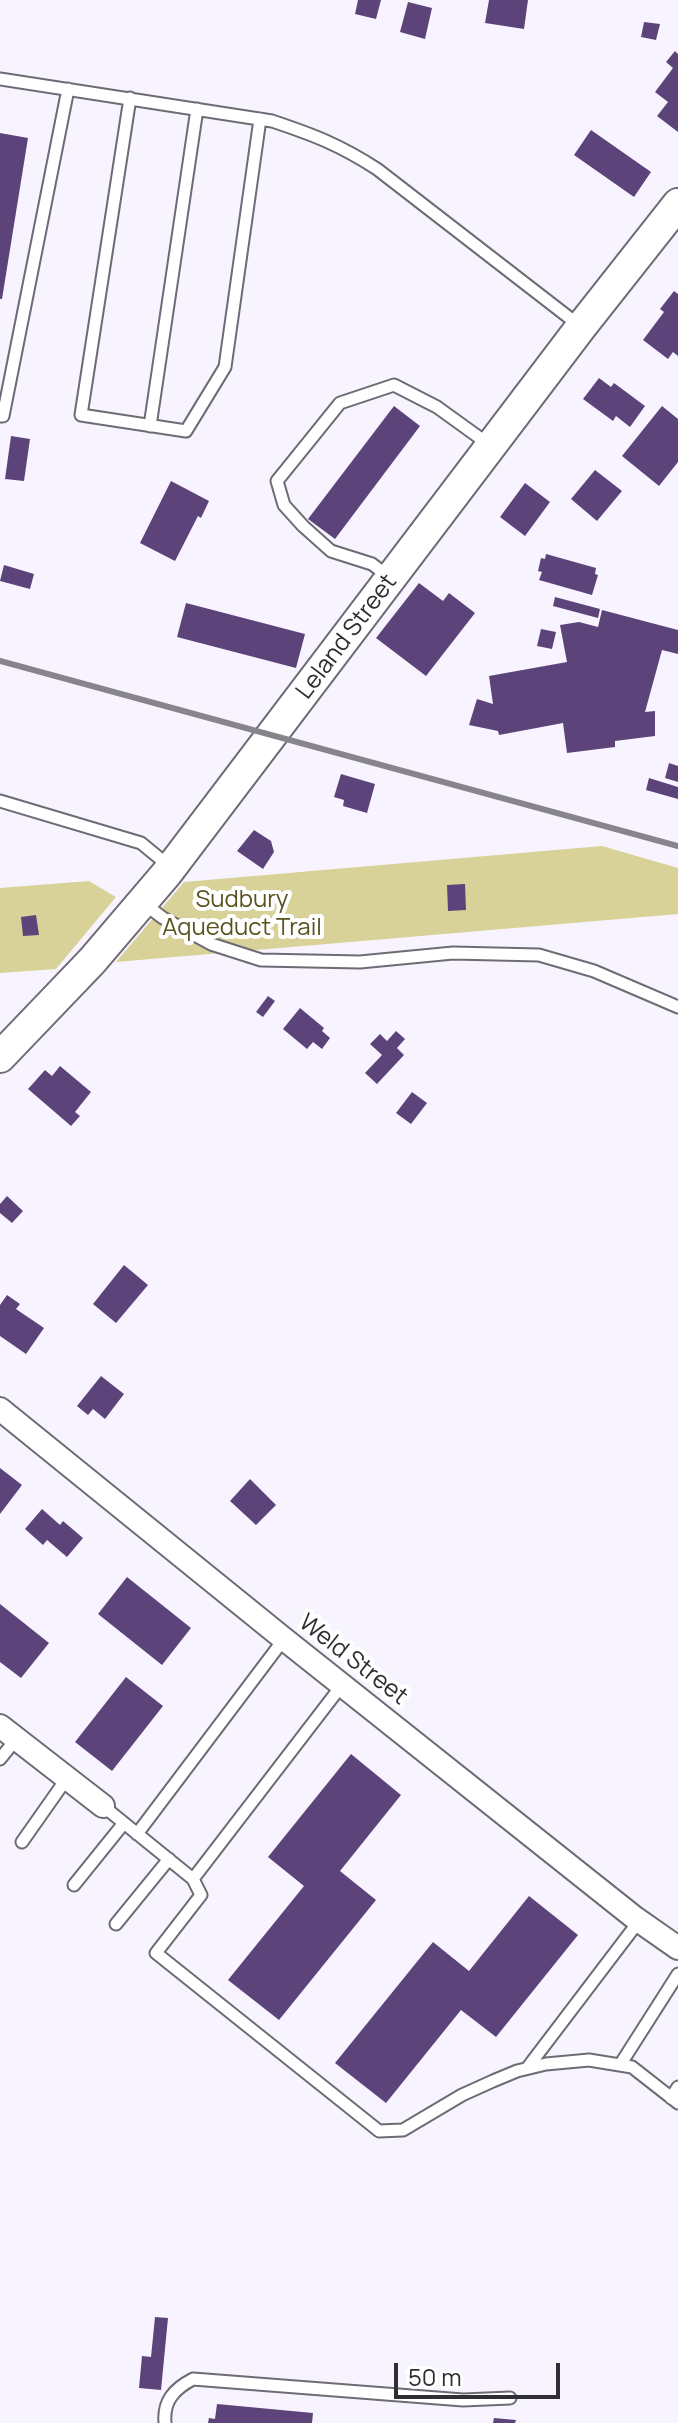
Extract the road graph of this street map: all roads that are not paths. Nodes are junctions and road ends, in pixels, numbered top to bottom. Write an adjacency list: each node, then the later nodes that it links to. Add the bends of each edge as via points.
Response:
1 (0, 79): 2 (lane)
2 (68, 89): 3 (lane); 8 (lane)
3 (130, 98): 4 (lane); 9 (lane, via 81,415)
4 (197, 109): 5 (lane); 9 (lane)
5 (260, 119): 7 (lane, via 343,147 377,169); 9 (lane, via 225,367 186,431)
6 (675, 215): 7 (street, Leland Street)
7 (581, 327): 10 (street, Leland Street)
8 (0, 416)
9 (150, 426)
10 (491, 446): 11 (street, Leland Street); 11 (lane, via 437,407 394,385 340,403 277,481 284,505 331,551 372,564)
11 (391, 579): 13 (street, Leland Street)
12 (0, 801): 13 (lane, via 141,843)
13 (171, 867): 14 (street, Leland Street)
14 (143, 902): 15 (lane, via 211,944 261,960 539,955 594,971); 16 (street, Leland Street)
15 (678, 1007)
16 (0, 1057)
17 (0, 1409): 18 (street, Weld Street)
18 (284, 1639): 19 (street, Weld Street); 25 (lane)
19 (343, 1684): 28 (lane); 30 (street, Weld Street)
20 (8, 1732): 21 (lane); 22 (street)
21 (0, 1759)
22 (67, 1778): 23 (street); 26 (lane)
23 (103, 1806): 24 (lane)
24 (124, 1823): 25 (lane); 29 (lane)
25 (137, 1834): 27 (lane)
26 (22, 1842)
27 (169, 1859): 28 (lane); 31 (lane)
28 (193, 1879): 35 (lane, via 201,1895 156,1953 379,2131 403,2130 462,2095)
29 (74, 1885)
30 (639, 1921): 32 (street, Weld Street); 35 (lane)
31 (116, 1924)
32 (678, 1948)
33 (678, 1974): 34 (lane)
34 (620, 2065): 35 (lane, via 589,2060); 36 (lane, via 632,2067)
35 (527, 2068)
36 (676, 2096)
37 (510, 2398): 38 (lane, via 463,2400 193,2379 178,2387 164,2410)
38 (165, 2423)

